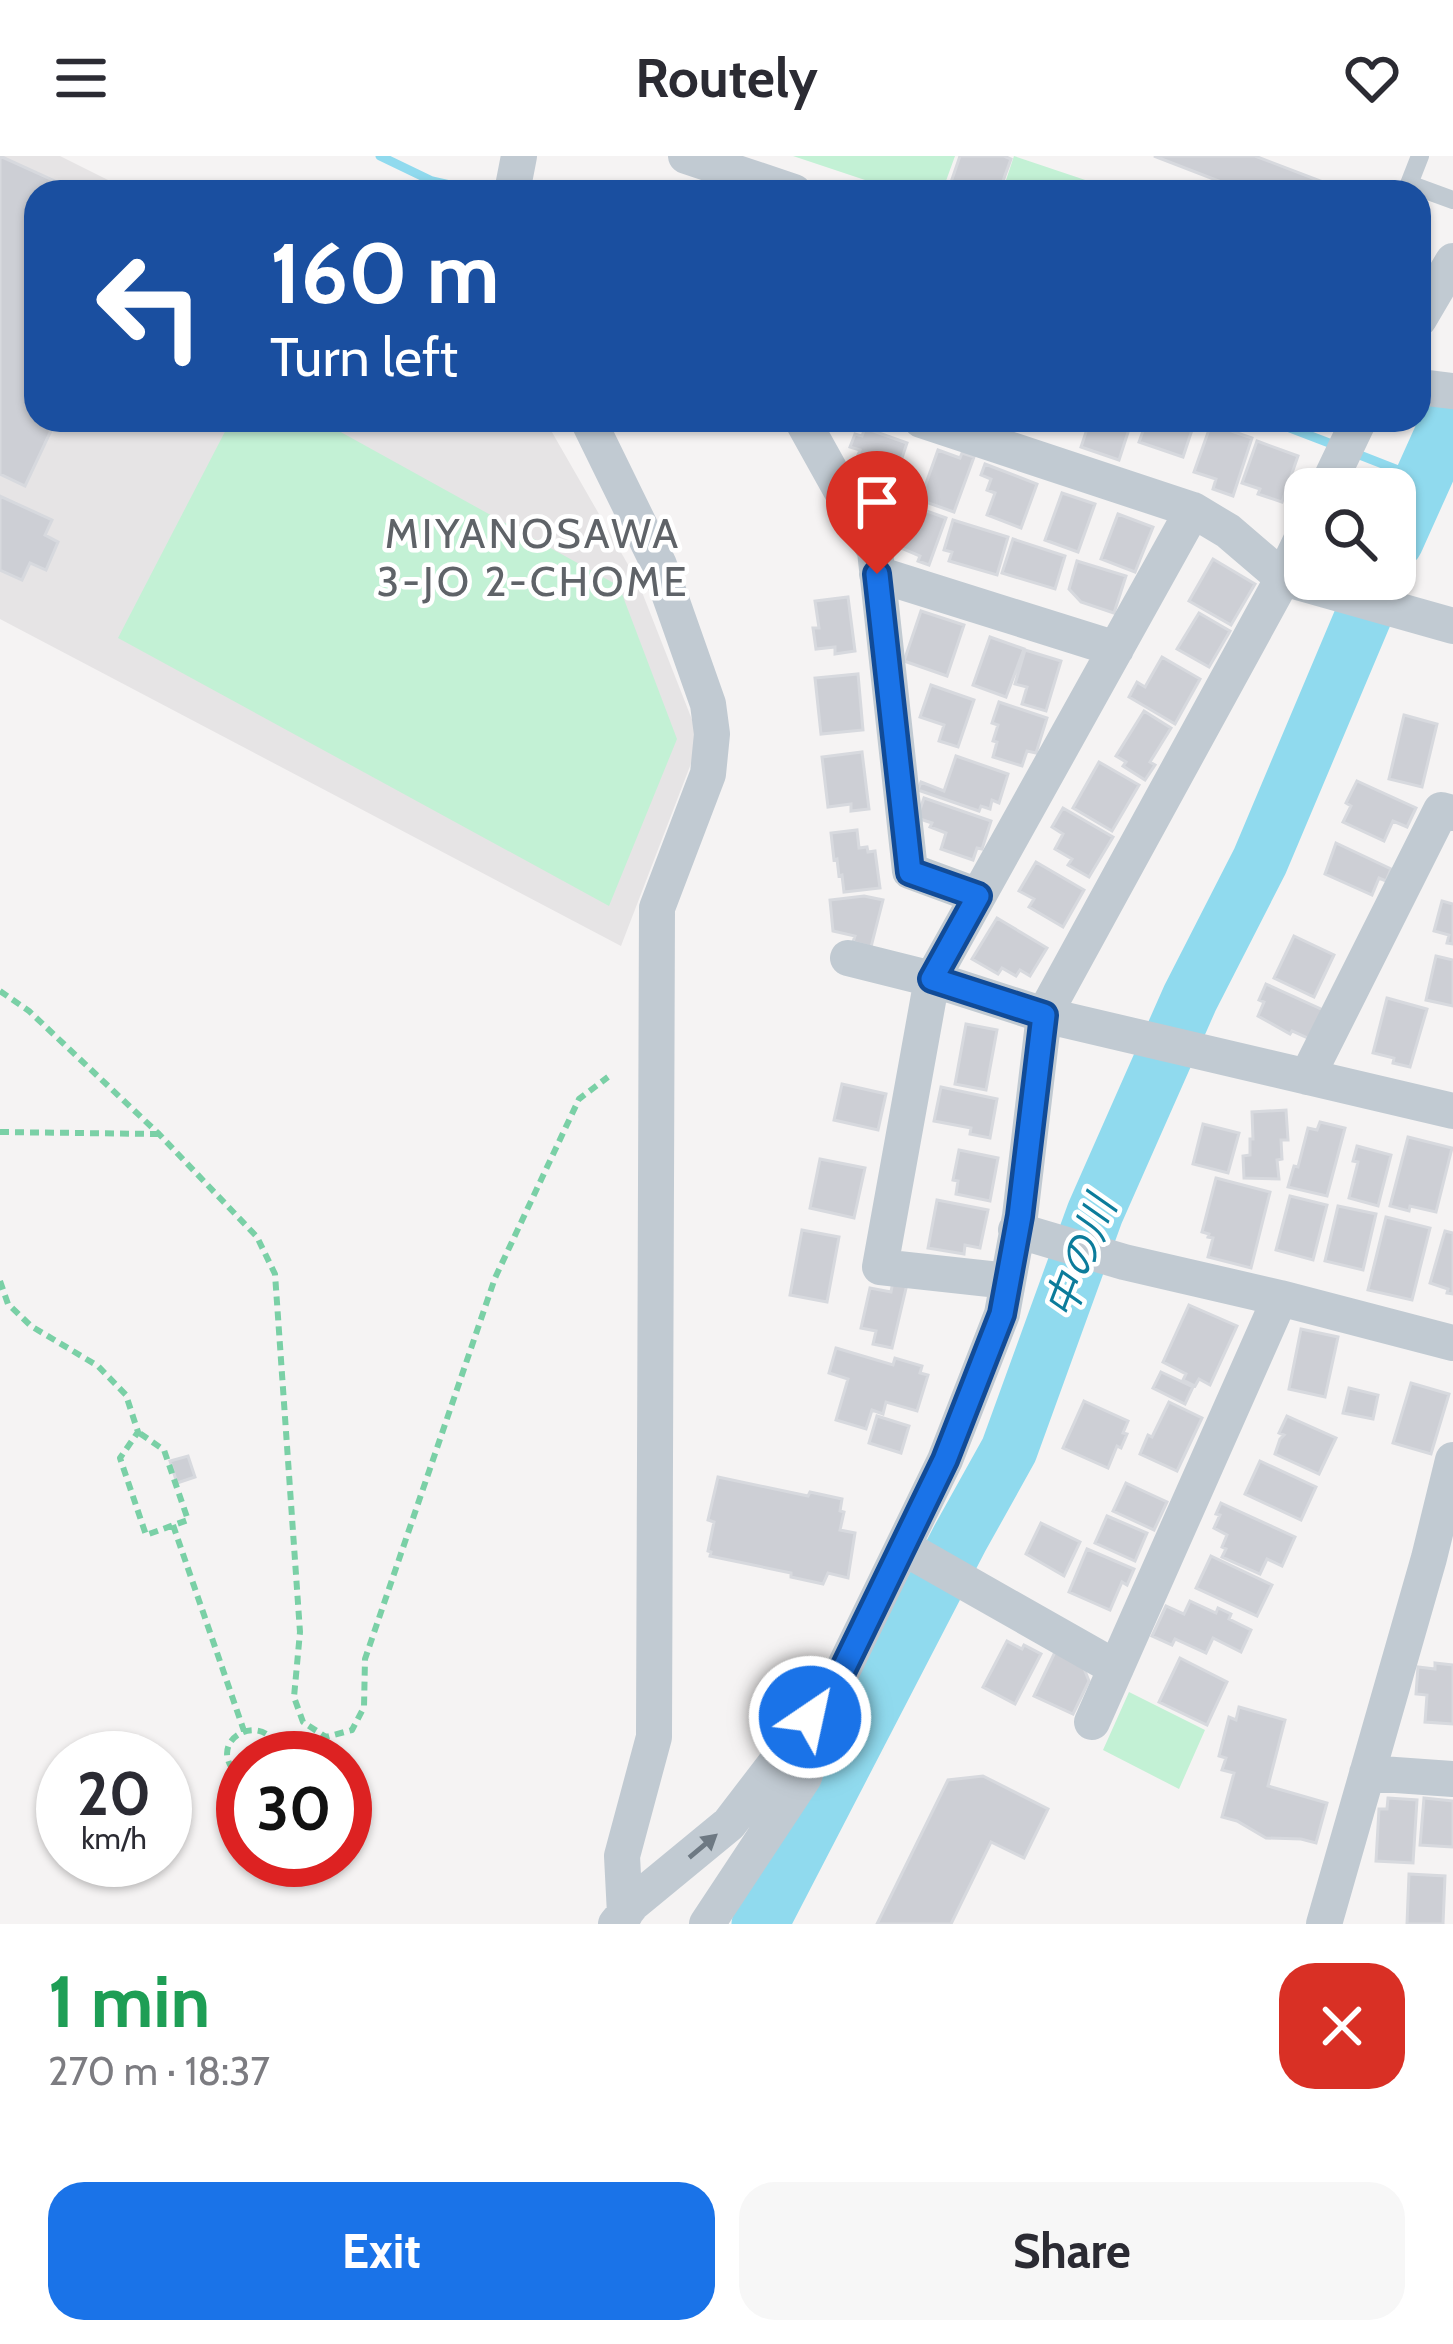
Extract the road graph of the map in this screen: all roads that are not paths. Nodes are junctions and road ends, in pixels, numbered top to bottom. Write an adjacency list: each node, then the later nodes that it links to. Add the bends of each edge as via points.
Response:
1 (686, 156): 2 (street)
2 (758, 180)
3 (1453, 261): 4 (street)
4 (1431, 299)
5 (594, 432): 34 (street, via 659,565 712,734 708,774 657,908 654,1737 622,1856)
6 (809, 432): 11 (street, via 875,550)
7 (957, 432): 10 (street)
8 (1353, 432): 9 (street)
9 (1336, 468)
10 (1193, 510): 12 (street); 14 (street)
11 (877, 574): 14 (street); 16 (street, via 910,872)
12 (1283, 578): 13 (street); 19 (street)
13 (1453, 626)
14 (1116, 650): 16 (street)
15 (1453, 814): 20 (street, via 1442,810)
16 (978, 896): 18 (street)
17 (848, 958): 18 (street)
18 (932, 979): 19 (street); 23 (street, via 880,1267)
19 (1044, 1015): 20 (street); 22 (street)
20 (1307, 1077): 21 (street)
21 (1453, 1111)
22 (1016, 1230): 23 (street); 24 (street)
23 (1008, 1281): 27 (street)
24 (1280, 1298): 25 (street); 29 (street)
25 (1453, 1343)
26 (1453, 1460): 28 (street)
27 (915, 1553): 29 (street); 30 (street)
28 (1441, 1560): 32 (street)
29 (1116, 1668): 31 (street)
30 (837, 1682): 34 (street, one-way to 30, via 729,1824); 35 (street, via 804,1777)
31 (1092, 1722)
32 (1367, 1773): 33 (street); 36 (street)
33 (1453, 1779)
34 (621, 1919)
35 (707, 1924)
36 (1324, 1924)

